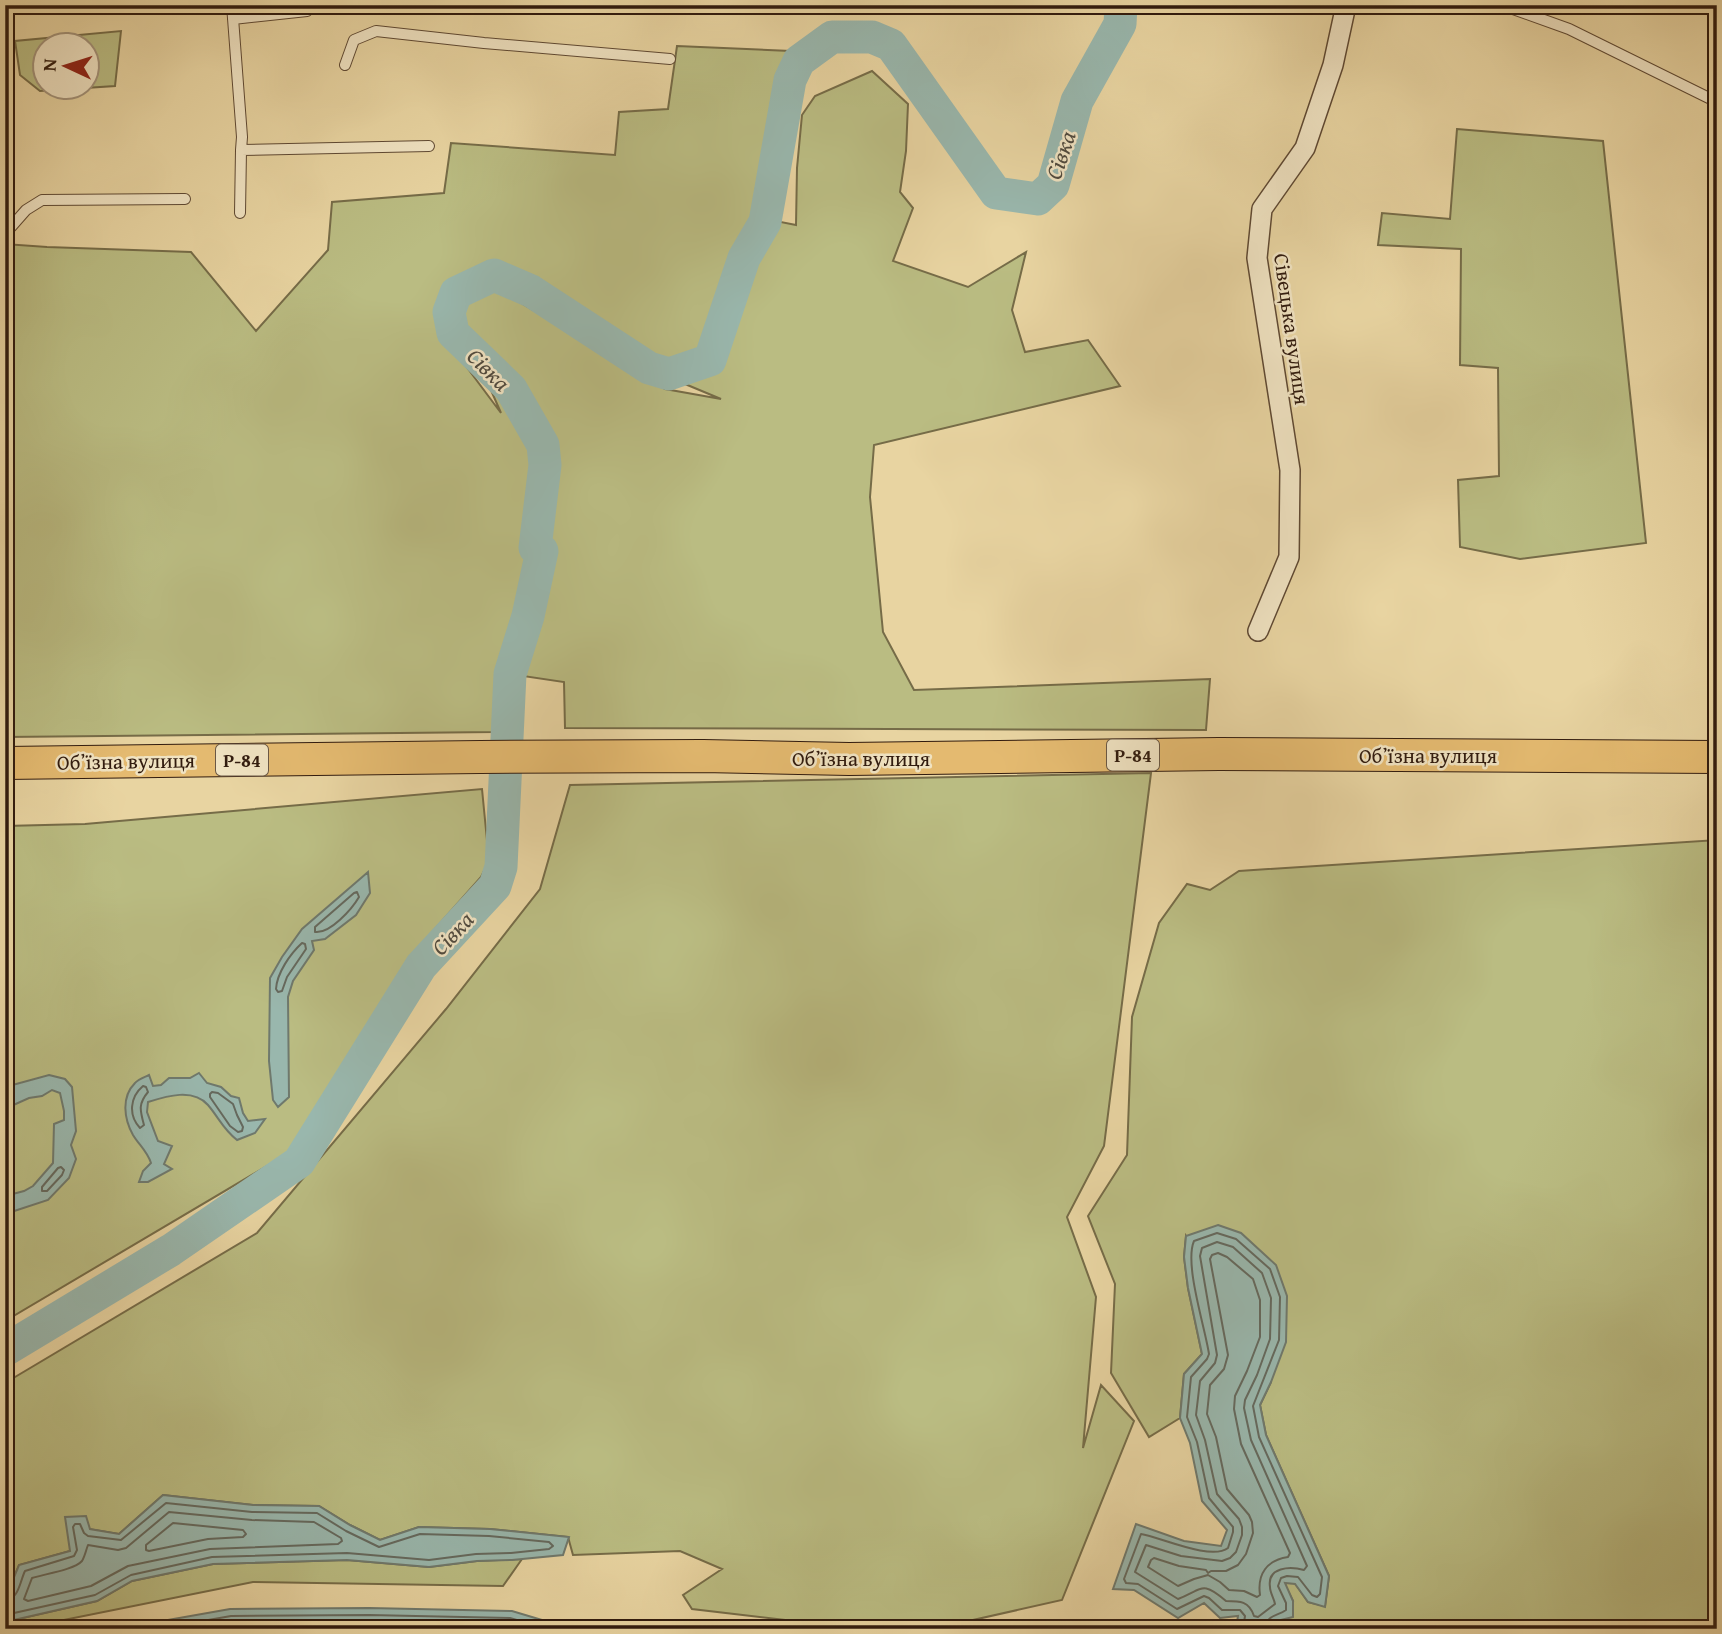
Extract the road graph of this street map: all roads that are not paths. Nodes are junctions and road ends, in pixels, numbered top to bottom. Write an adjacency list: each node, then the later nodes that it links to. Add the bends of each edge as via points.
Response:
1 (232, 5): 5 (lane)
2 (1346, 5): 14 (street, Сівецька вулиця, via 1334,65 1305,148 1262,208 1257,258 1290,470 1289,557)
3 (1502, 5): 8 (lane, via 1569,29)
4 (307, 11): 5 (lane)
5 (233, 19): 10 (lane)
6 (670, 59): 7 (lane, via 376,30 354,40)
7 (345, 65)
8 (1717, 102)
9 (429, 146): 10 (lane)
10 (242, 150): 12 (lane)
11 (186, 199): 13 (lane, via 42,200)
12 (240, 213)
13 (5, 228)
14 (1258, 631)
15 (1717, 757): 16 (main road, Обʼїзна вулиця / Р-84, via 1233,754)
16 (5, 763)

